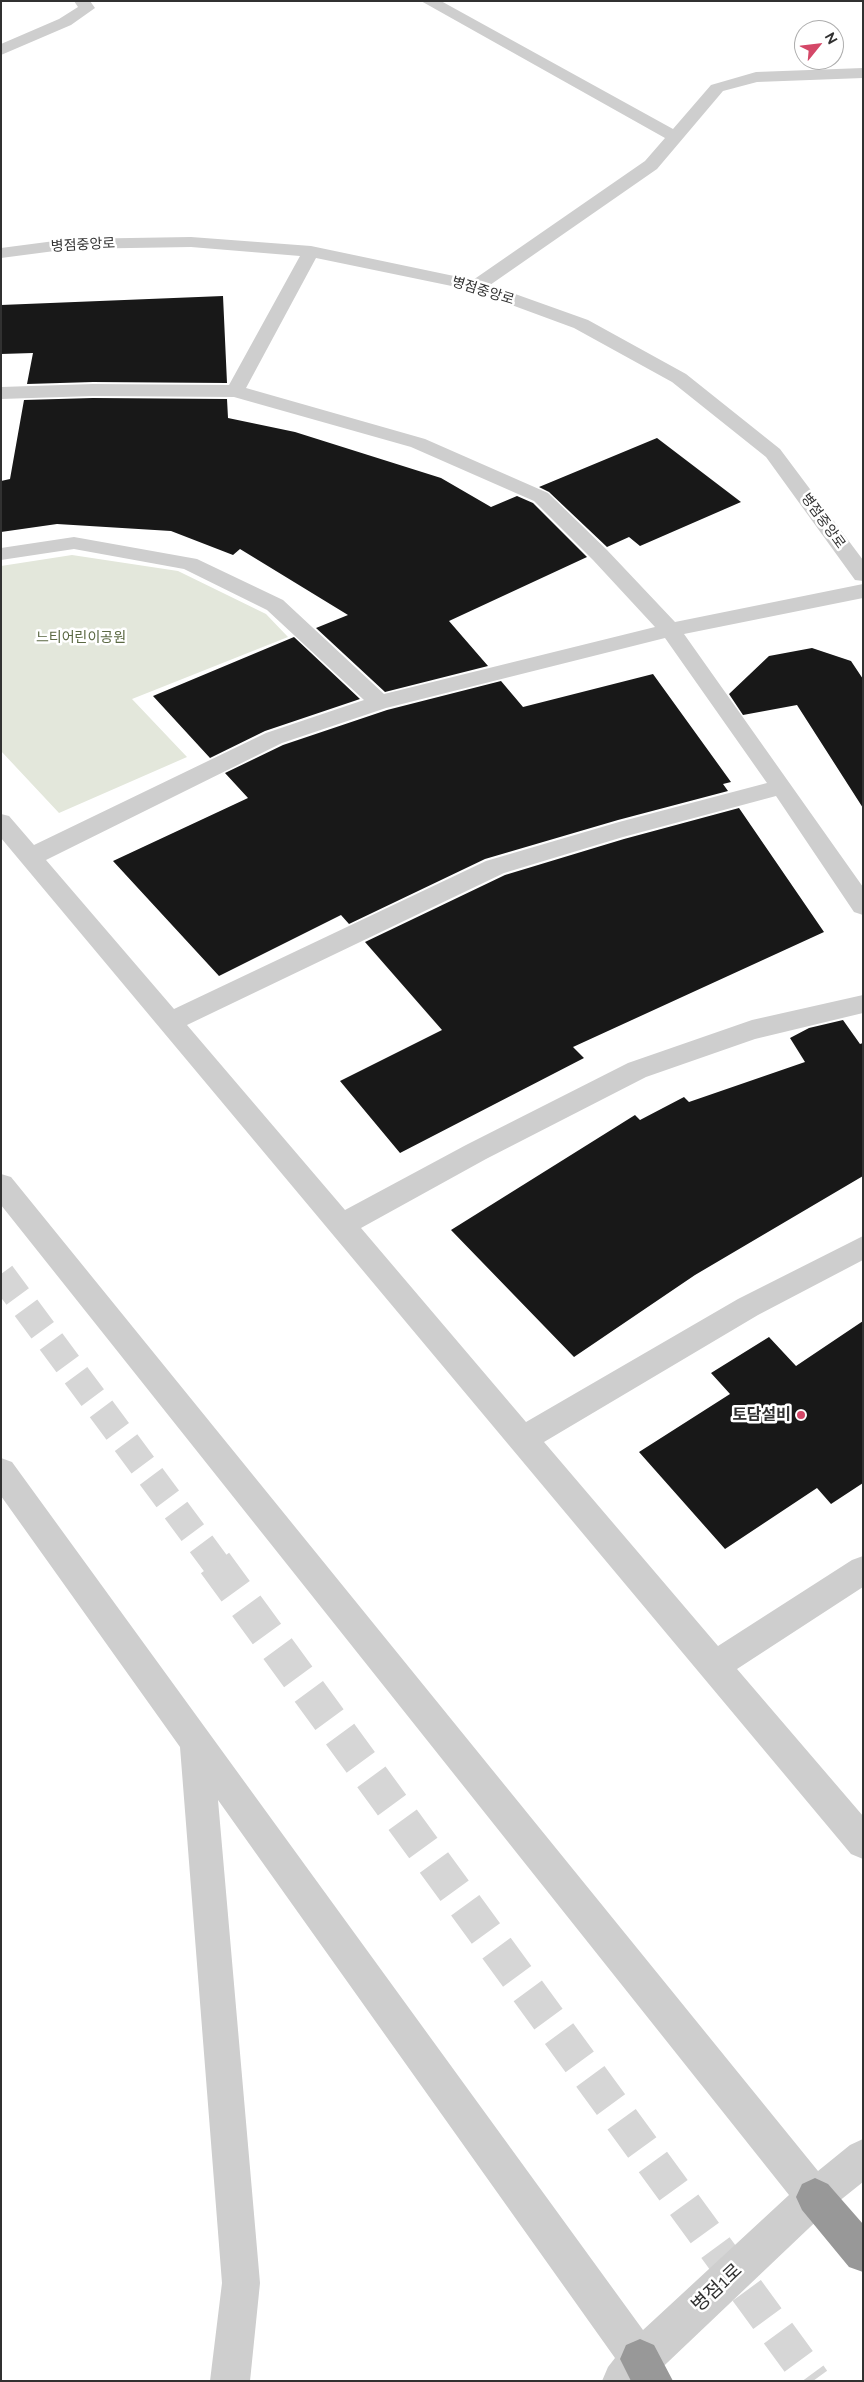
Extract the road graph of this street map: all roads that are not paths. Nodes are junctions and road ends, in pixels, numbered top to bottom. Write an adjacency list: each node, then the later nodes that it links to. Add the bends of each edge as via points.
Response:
1 (82, 1): 3 (street, via 87,8 65,22)
2 (429, 1): 5 (street)
3 (1, 50)
4 (863, 73): 5 (street, via 756,77 717,88)
5 (674, 136): 8 (street, via 651,165)
6 (311, 251): 7 (street, 병점중앙로, via 191,242 70,244); 8 (street, 병점중앙로); 9 (street)
7 (1, 252)
8 (476, 286): 12 (street, 병점중앙로, via 581,324 679,378 773,454)
9 (235, 391): 10 (street); 14 (street, via 418,443 541,497)
10 (1, 393)
11 (1, 554): 15 (street, via 74,542 190,564 275,605)
12 (863, 575)
13 (863, 591): 14 (street)
14 (670, 630): 15 (street); 16 (street)
15 (380, 702): 18 (street, via 274,738)
16 (782, 787): 19 (street); 21 (street, via 495,867)
17 (1, 822): 18 (street)
18 (31, 857): 21 (street)
19 (863, 906)
20 (863, 1004): 23 (street, via 752,1030 637,1070)
21 (170, 1022): 23 (street)
22 (1, 1185): 32 (street)
23 (342, 1225): 25 (street)
24 (863, 1247): 25 (street, via 748,1307)
25 (522, 1439): 28 (street)
26 (1, 1471): 29 (street)
27 (863, 1570): 28 (street)
28 (714, 1666): 30 (street)
29 (196, 1741): 34 (street); 35 (street, via 241,2282)
30 (863, 1842)
31 (863, 2158): 32 (street)
32 (815, 2197): 33 (highway); 34 (street, 병점1로)
33 (863, 2253)
34 (638, 2374)
35 (230, 2381)

